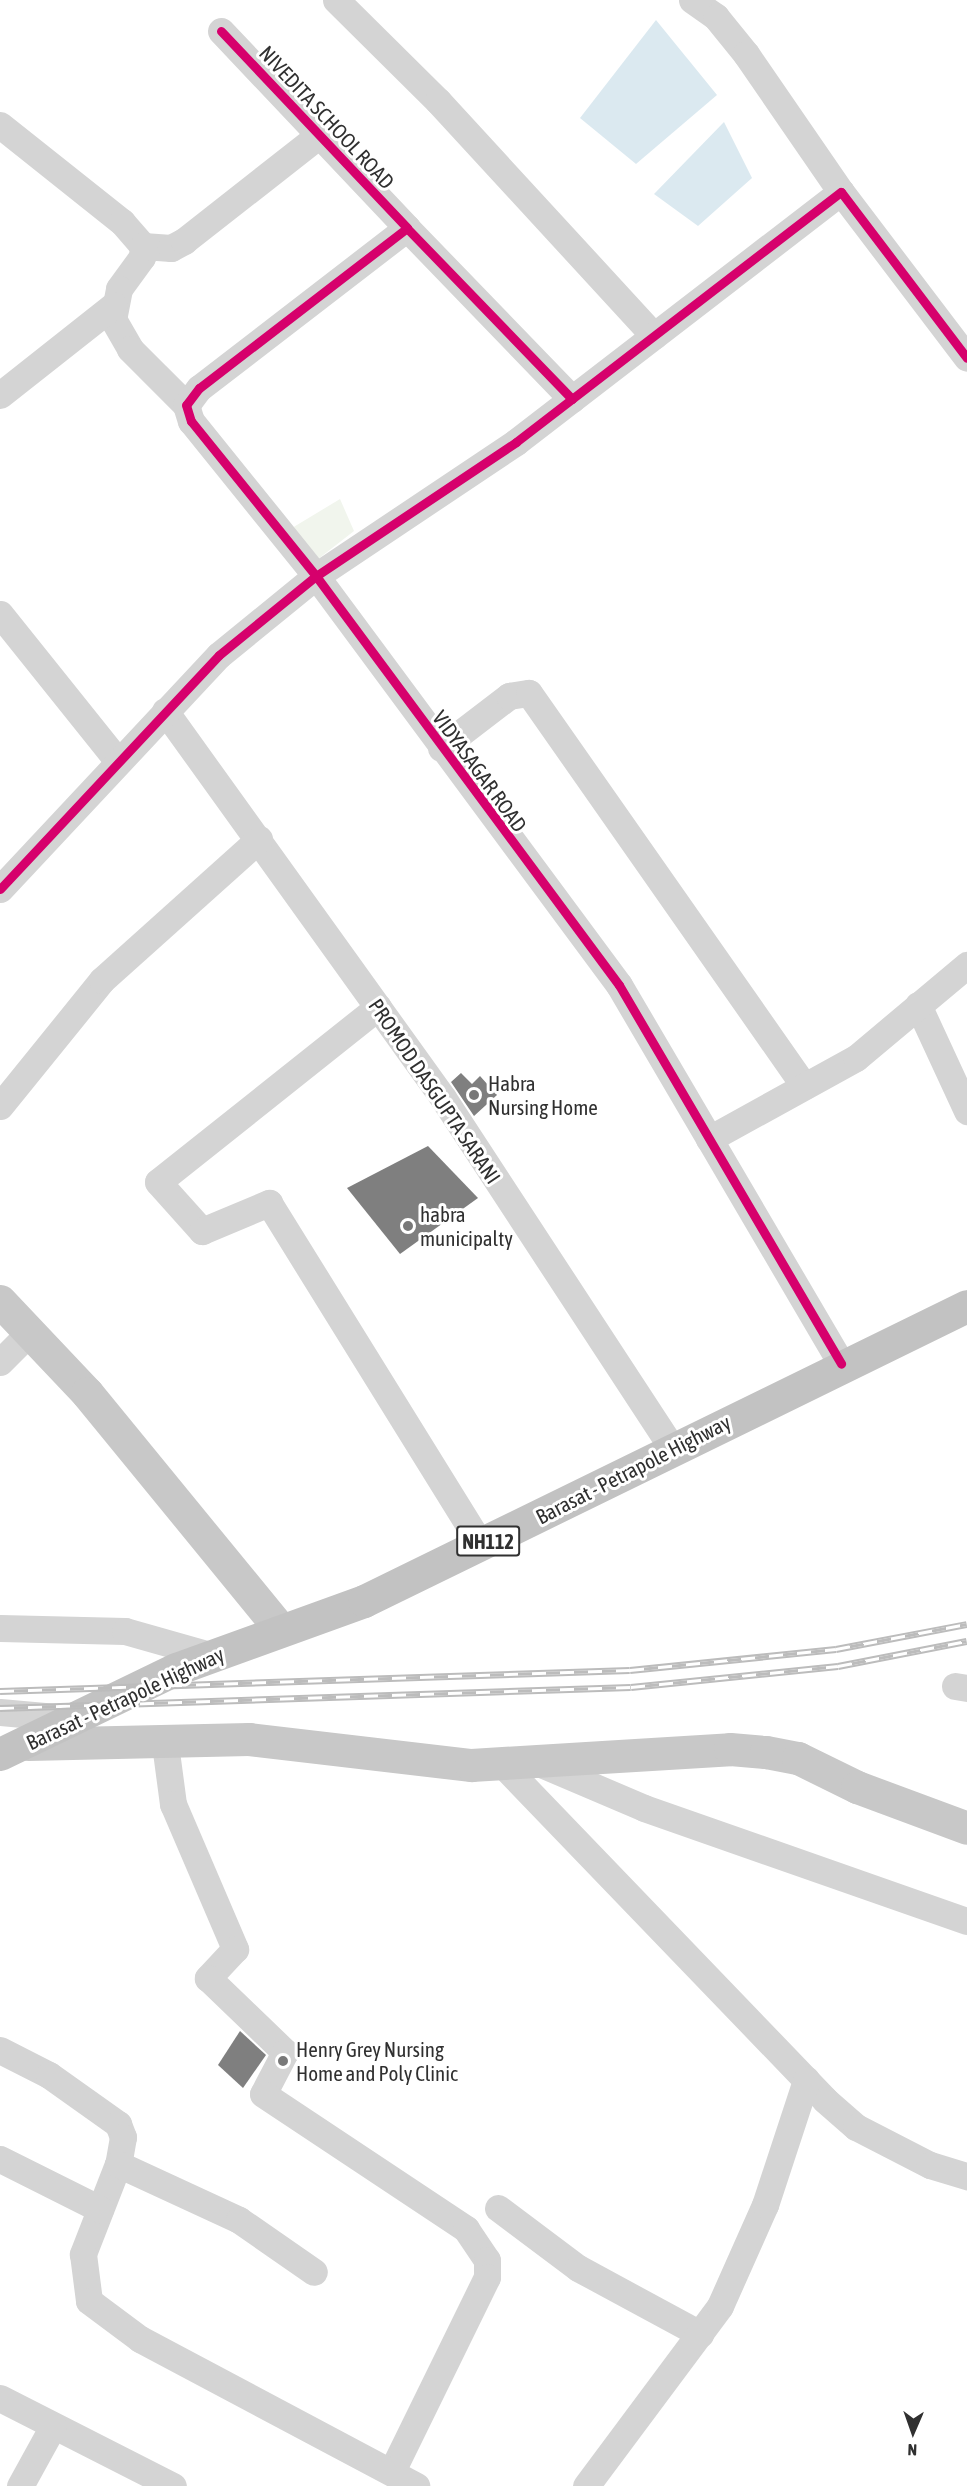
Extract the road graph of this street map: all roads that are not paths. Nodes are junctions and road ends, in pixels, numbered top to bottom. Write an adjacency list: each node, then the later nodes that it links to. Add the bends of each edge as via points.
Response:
1 (336, 0): 11 (street, via 438,101)
2 (693, 0): 3 (street)
3 (721, 8): 7 (street)
4 (221, 31): 6 (street, NIVEDITA SCHOOL ROAD)
5 (0, 124): 9 (street, via 114,215)
6 (320, 135): 8 (street, NIVEDITA SCHOOL ROAD); 9 (street, via 184,242 171,248)
7 (841, 192): 11 (street); 12 (street)
8 (407, 228): 14 (street, NIVEDITA SCHOOL ROAD); 15 (street, via 199,388)
9 (143, 246): 10 (street, via 142,257)
10 (114, 305): 13 (street); 15 (street, VIDYASAGAR ROAD, via 113,319 130,349)
11 (654, 336): 14 (street)
12 (966, 357)
13 (0, 395)
14 (572, 399): 16 (street)
15 (186, 405): 16 (street, VIDYASAGAR ROAD, via 191,421)
16 (316, 576): 18 (street, via 219,655); 19 (street, VIDYASAGAR ROAD)
17 (0, 614): 20 (street)
18 (165, 711): 20 (street); 21 (street, PROMOD DASGUPTA SARANI)
19 (441, 748): 26 (street, via 509,696 529,693); 29 (street, VIDYASAGAR ROAD, via 619,985)
20 (117, 760): 22 (street)
21 (259, 839): 25 (street, PROMOD DASGUPTA SARANI); 27 (street, via 102,980)
22 (0, 889)
23 (967, 965): 24 (street)
24 (918, 1005): 26 (street, via 856,1058); 28 (street)
25 (378, 1007): 35 (street, PROMOD DASGUPTA SARANI); 36 (street, via 158,1182 202,1232 269,1203)
26 (804, 1086): 29 (street)
27 (0, 1107)
28 (967, 1111)
29 (710, 1139): 34 (street, VIDYASAGAR ROAD)
30 (0, 1301): 32 (main road)
31 (967, 1306): 34 (highway, Barasat - Petrapole Highway / NH112)
32 (30, 1332): 33 (street); 38 (main road, via 87,1393)
33 (0, 1362)
34 (841, 1364): 35 (highway, Barasat - Petrapole Highway / NH112)
35 (673, 1449): 36 (highway, Barasat - Petrapole Highway / NH112)
36 (481, 1545): 38 (highway, Barasat - Petrapole Highway / NH112, via 330,1616)
37 (0, 1628): 39 (street, via 125,1631)
38 (281, 1630): 39 (highway, Barasat - Petrapole Highway / NH112)
39 (210, 1655): 41 (highway, Barasat - Petrapole Highway / NH112)
40 (0, 1712): 41 (street)
41 (78, 1719): 43 (highway, Barasat - Petrapole Highway / NH112)
42 (165, 1744): 43 (main road); 45 (main road, via 249,1739); 59 (street, via 173,1804 235,1949 208,1978 285,2052 263,2094 466,2229 487,2260 487,2277)
43 (14, 1749)
44 (541, 1764): 45 (main road); 46 (main road, via 730,1749 766,1752 798,1758 857,1787); 47 (street, via 644,1808)
45 (503, 1765): 49 (street)
46 (967, 1828)
47 (967, 1921)
48 (0, 2050): 51 (street, via 49,2076 118,2124 123,2137)
49 (806, 2080): 52 (street, via 856,2127 930,2165); 56 (street, via 742,2264)
50 (0, 2159): 54 (street)
51 (118, 2164): 54 (street); 55 (street, via 240,2220)
52 (967, 2176)
53 (498, 2208): 56 (street, via 578,2268)
54 (100, 2209): 59 (street, via 83,2254 89,2301 140,2338)
55 (314, 2272)
56 (700, 2334): 63 (street)
57 (0, 2398): 58 (street)
58 (53, 2426): 60 (street); 61 (street)
59 (392, 2471): 62 (street)
60 (20, 2486)
61 (173, 2486)
62 (416, 2486)
63 (586, 2486)

